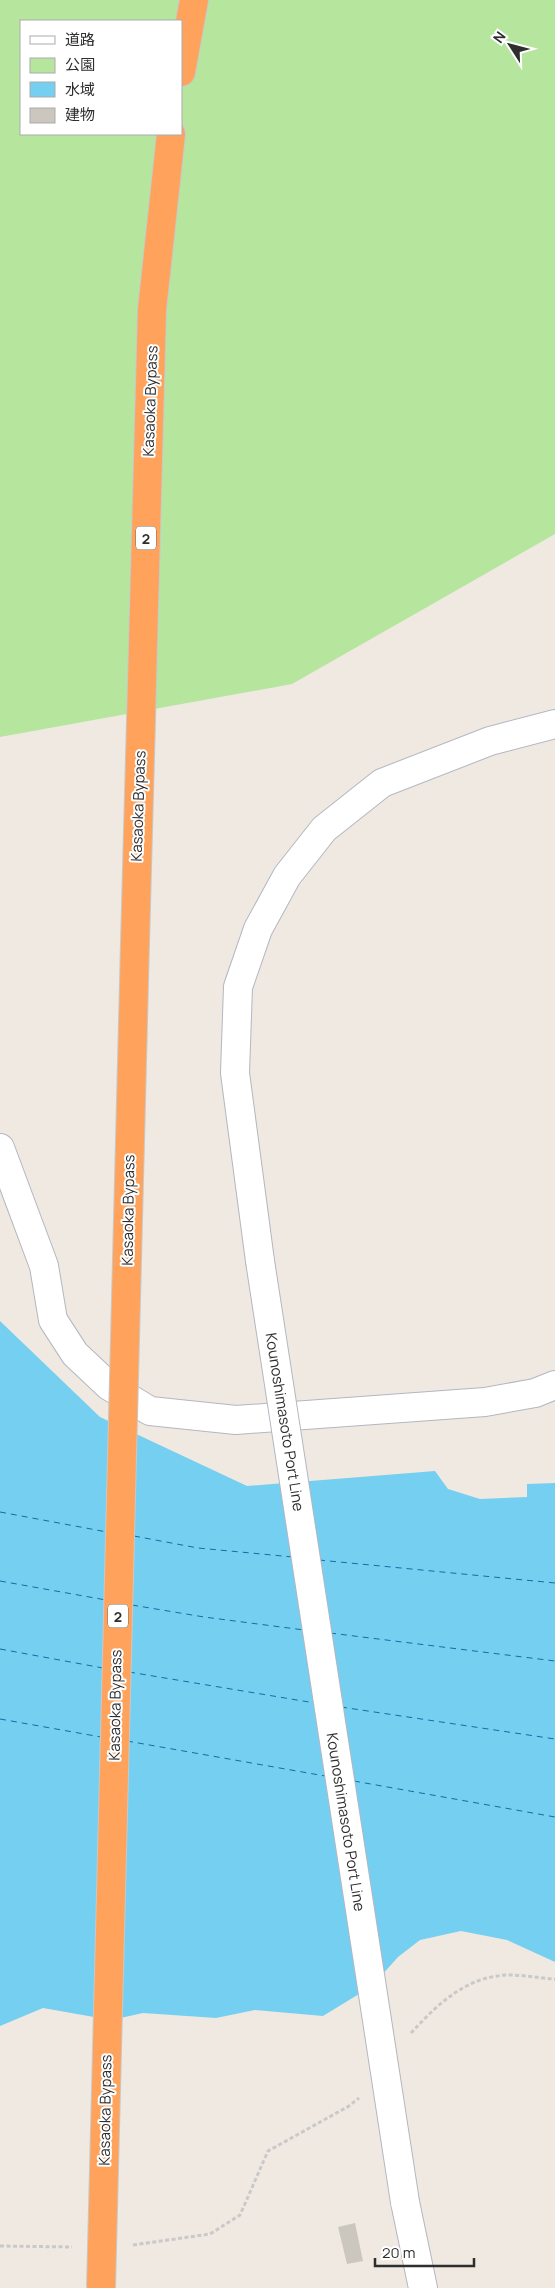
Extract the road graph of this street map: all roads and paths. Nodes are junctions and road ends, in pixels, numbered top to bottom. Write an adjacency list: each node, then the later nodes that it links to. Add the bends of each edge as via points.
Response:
1 (194, 0): 2 (highway)
2 (182, 66)
3 (171, 135): 13 (highway, Kasaoka Bypass / 2, bridge, via 152,310)
4 (555, 724): 14 (main road, Kounoshimasoto Port Line, bridge, via 490,741 382,783 324,829 287,876 262,922 238,987 235,1073 260,1261 405,2202)
5 (0, 1148): 6 (main road, via 44,1266 53,1320 75,1354 109,1386 150,1411 246,1419 485,1402 534,1393)
6 (555, 1385)
7 (555, 1979): 8 (path, via 497,1976 461,1988 432,2010)
8 (410, 2035)
9 (364, 2094): 11 (path, via 349,2106 268,2151 240,2215 218,2230 210,2234)
10 (0, 2246): 12 (path)
11 (124, 2246)
12 (76, 2247)
13 (101, 2288)
14 (423, 2288)

